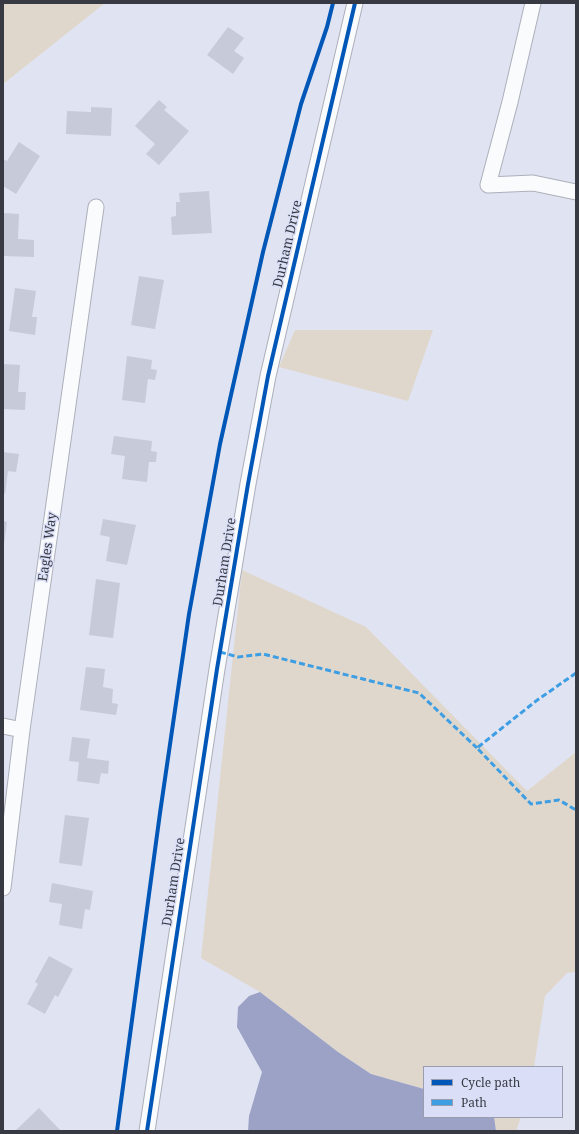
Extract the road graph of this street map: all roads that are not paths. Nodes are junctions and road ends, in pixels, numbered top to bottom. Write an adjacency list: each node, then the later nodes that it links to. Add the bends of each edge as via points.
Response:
1 (354, 3): 8 (street, Durham Drive, via 268,376 248,484 217,669)
2 (533, 3): 3 (street, via 488,185 533,183)
3 (576, 192)
4 (96, 207): 6 (street, Eagles Way)
5 (3, 726): 6 (street)
6 (22, 730): 7 (street, Eagles Way)
7 (3, 888)
8 (147, 1131)

